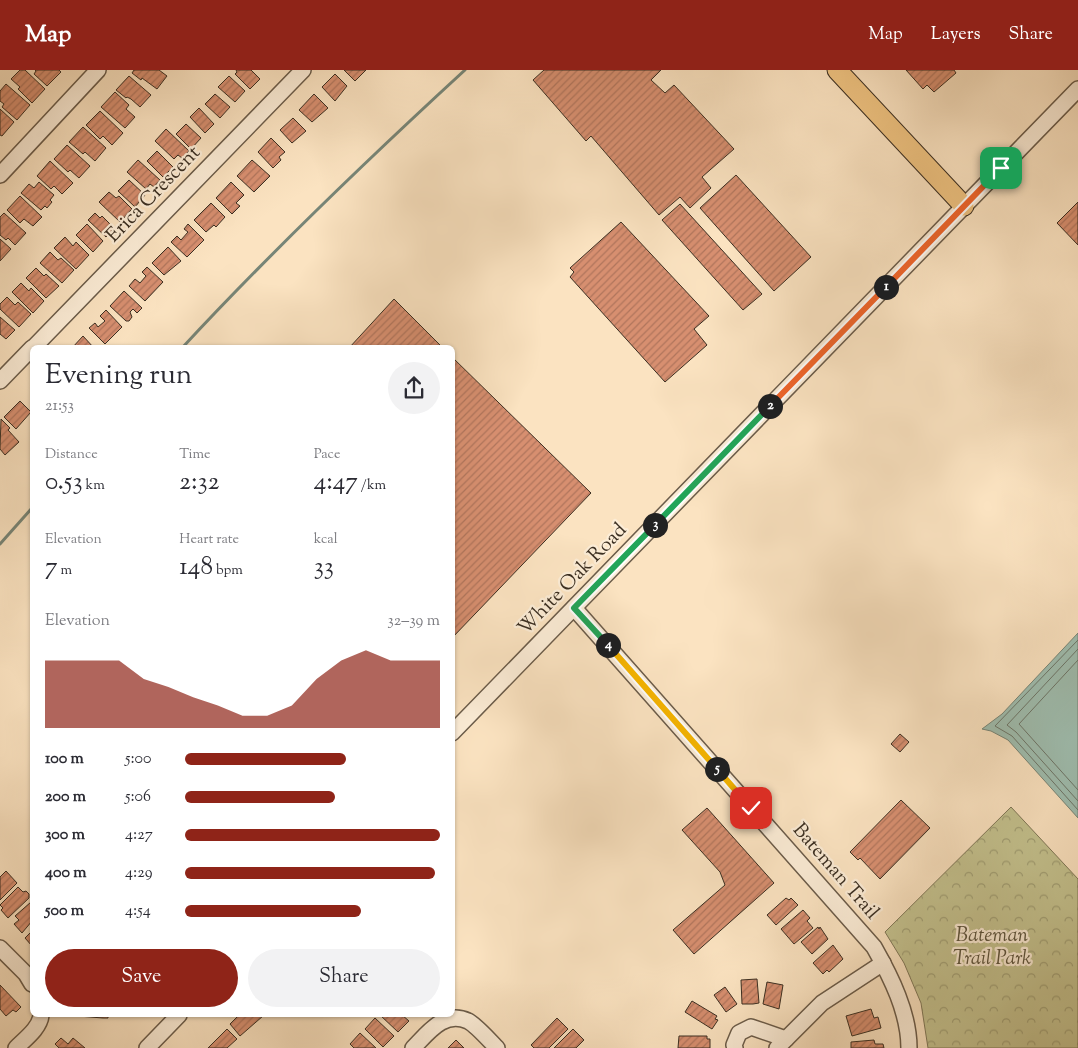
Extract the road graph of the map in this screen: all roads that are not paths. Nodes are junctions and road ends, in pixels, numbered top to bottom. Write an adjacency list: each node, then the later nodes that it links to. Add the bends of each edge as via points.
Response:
1 (98, 70): 5 (street)
2 (303, 70): 7 (street, Erica Crescent)
3 (837, 70): 6 (main road)
4 (1078, 89): 6 (street, White Oak Road)
5 (0, 175)
6 (964, 206): 10 (street, White Oak Road)
7 (36, 345)
8 (30, 351): 9 (street, Erica Crescent)
9 (0, 381)
10 (574, 608): 11 (street, White Oak Road); 13 (street, Bateman Trail, via 854,923)
11 (455, 730)
12 (0, 948): 14 (street)
13 (883, 963): 17 (street, via 822,1002); 23 (street, Bateman Trail, via 903,1009)
14 (30, 981)
15 (40, 1017): 18 (street, via 35,1029)
16 (177, 1017): 19 (street)
17 (782, 1044): 22 (street, via 751,1027 739,1033)
18 (16, 1048)
19 (147, 1048)
20 (413, 1048): 21 (street, via 433,1027 449,1018 469,1021)
21 (497, 1048)
22 (735, 1048)
23 (909, 1048)

